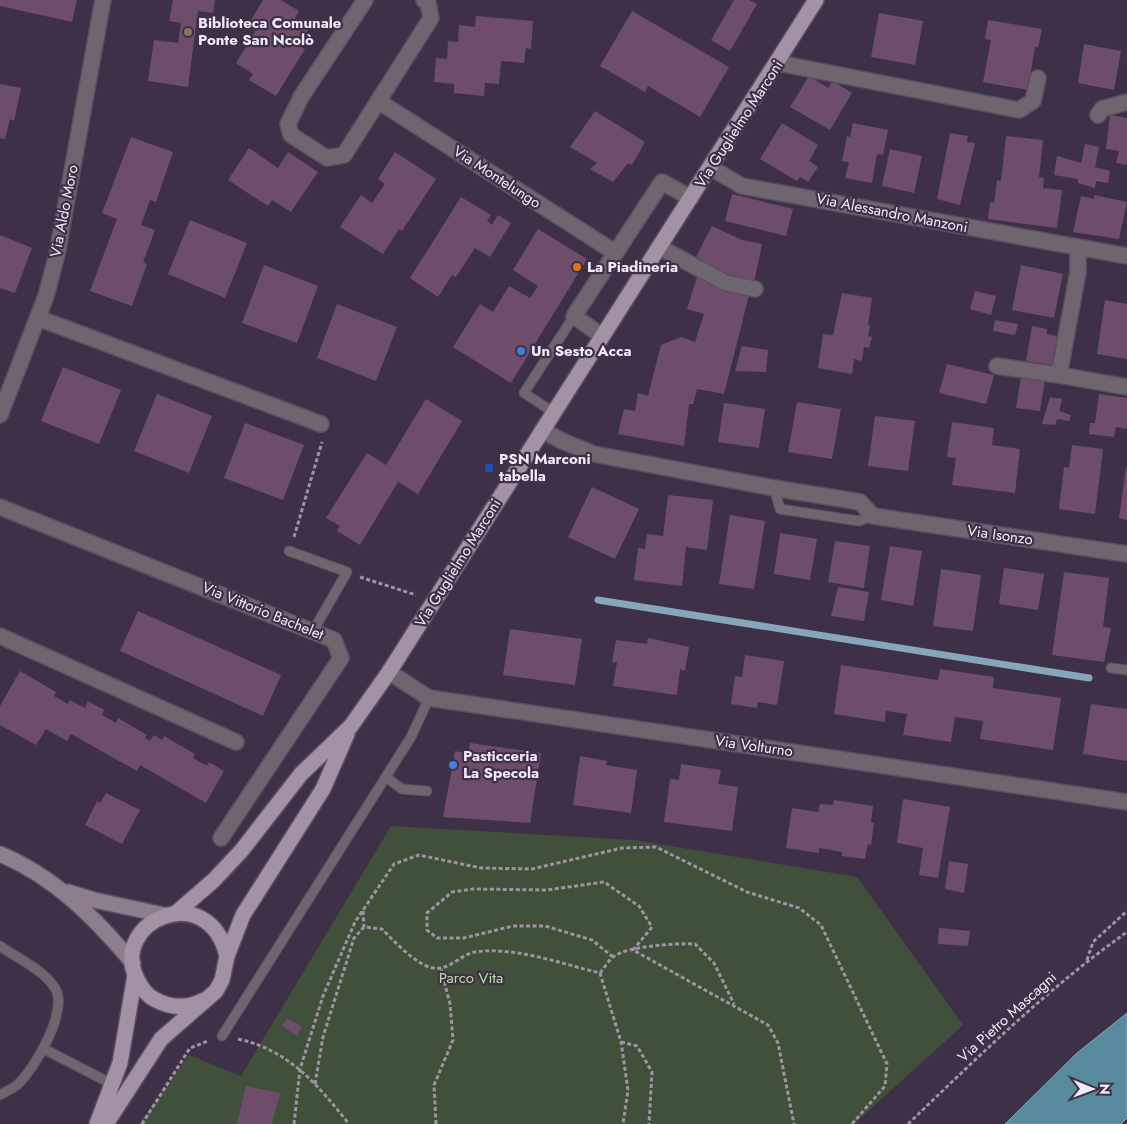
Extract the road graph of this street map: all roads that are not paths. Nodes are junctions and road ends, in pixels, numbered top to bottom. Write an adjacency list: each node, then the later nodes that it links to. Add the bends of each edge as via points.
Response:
1 (103, 0): 18 (street, Via Aldo Moro, via 57,254)
2 (365, 0): 7 (street, via 302,97 288,124 291,135 327,158 344,155)
3 (424, 0): 7 (street, via 428,3 431,18)
4 (816, 0): 5 (main road, Via Guglielmo Marconi)
5 (778, 63): 6 (street, via 1019,110 1033,101); 10 (main road, Via Guglielmo Marconi)
6 (1038, 78)
7 (378, 101): 14 (street, Via Montelungo)
8 (1127, 102): 9 (street, via 1102,109)
9 (1098, 116)
10 (710, 168): 11 (main road, Via Guglielmo Marconi); 13 (street, Via Alessandro Manzoni, via 742,186)
11 (691, 198): 12 (main road, Via Guglielmo Marconi); 14 (street, via 662,182)
12 (659, 247): 16 (street, via 726,283); 19 (main road, Via Guglielmo Marconi)
13 (1078, 247): 15 (street, Via Alessandro Manzoni); 21 (street, via 1078,272)
14 (616, 253): 17 (street)
15 (1127, 256)
16 (755, 289)
17 (574, 316): 19 (street); 23 (lane, via 524,393)
18 (38, 318): 24 (street, Via Aldo Moro); 25 (street)
19 (602, 336): 23 (main road, Via Guglielmo Marconi)
20 (997, 366): 21 (street)
21 (1059, 375): 22 (street)
22 (1127, 387)
23 (553, 412): 26 (main road, Via Guglielmo Marconi)
24 (0, 415)
25 (323, 430)
26 (542, 430): 29 (street, Via Isonzo, via 594,454 860,502 873,516); 34 (main road, Via Guglielmo Marconi)
27 (1, 510): 30 (street, Via Vittorio Bachelet)
28 (289, 551): 30 (lane, via 347,572)
29 (1127, 554)
30 (313, 631): 41 (street, Via Vittorio Bachelet, via 334,640 341,658)
31 (0, 636): 37 (street)
32 (1111, 668): 33 (lane)
33 (1127, 670)
34 (389, 672): 35 (street, Via Volturno); 36 (main road, Via Guglielmo Marconi)
35 (429, 698): 38 (lane, via 411,737); 40 (street, Via Volturno)
36 (351, 726): 44 (main road, Via Guglielmo Marconi, via 301,774 242,850 204,889); 46 (main road, Via Guglielmo Marconi, via 323,789 243,915)
37 (236, 742)
38 (386, 777): 39 (lane, via 402,789); 49 (lane)
39 (427, 791)
40 (1127, 802)
41 (221, 838)
42 (0, 854): 43 (street)
43 (64, 891): 44 (street); 47 (street, via 106,932)
44 (170, 914): 46 (main road, via 188,913 210,924 218,933); 47 (main road, Via Guglielmo Marconi, via 151,922 140,934 134,948)
45 (0, 946): 50 (lane, via 44,975 56,990 57,1011)
46 (227, 956): 48 (main road, Via Guglielmo Marconi, via 222,980)
47 (134, 969): 48 (main road, via 142,988 165,1005 193,1005); 51 (main road, Via Guglielmo Marconi, via 120,1063)
48 (206, 999): 54 (main road, Via Guglielmo Marconi, via 161,1039)
49 (222, 1036)
50 (44, 1049): 51 (lane); 52 (lane, via 16,1086)
51 (112, 1084): 53 (main road, Via Guglielmo Marconi)
52 (0, 1095)
53 (97, 1124)
54 (106, 1124)

